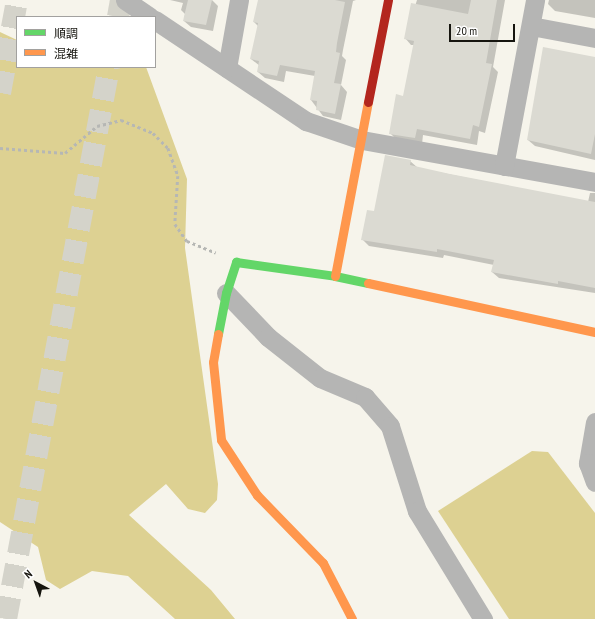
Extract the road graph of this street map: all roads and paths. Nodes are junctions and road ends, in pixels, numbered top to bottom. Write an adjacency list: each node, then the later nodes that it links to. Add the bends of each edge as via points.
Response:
1 (125, 0): 5 (street)
2 (239, 0): 9 (street)
3 (388, 0): 10 (street)
4 (536, 0): 7 (street)
5 (149, 16)
6 (156, 21): 9 (street)
7 (531, 26): 8 (street); 12 (street)
8 (595, 38)
9 (227, 68): 10 (street, via 306,121)
10 (362, 140): 12 (street); 15 (street)
11 (0, 148): 14 (path, via 66,153 97,126 121,120 153,133 168,148 178,176 176,224 179,230 187,241)
12 (504, 166): 13 (street)
13 (595, 182)
14 (236, 262): 15 (street); 16 (street)
15 (335, 276): 17 (street)
16 (226, 294): 20 (street, via 213,362 221,440 257,495 323,563); 21 (street, via 268,337 320,378 365,397 390,426 417,511)
17 (595, 332)
18 (595, 422): 19 (street, via 588,463)
19 (595, 482)
20 (352, 619)
21 (483, 619)

